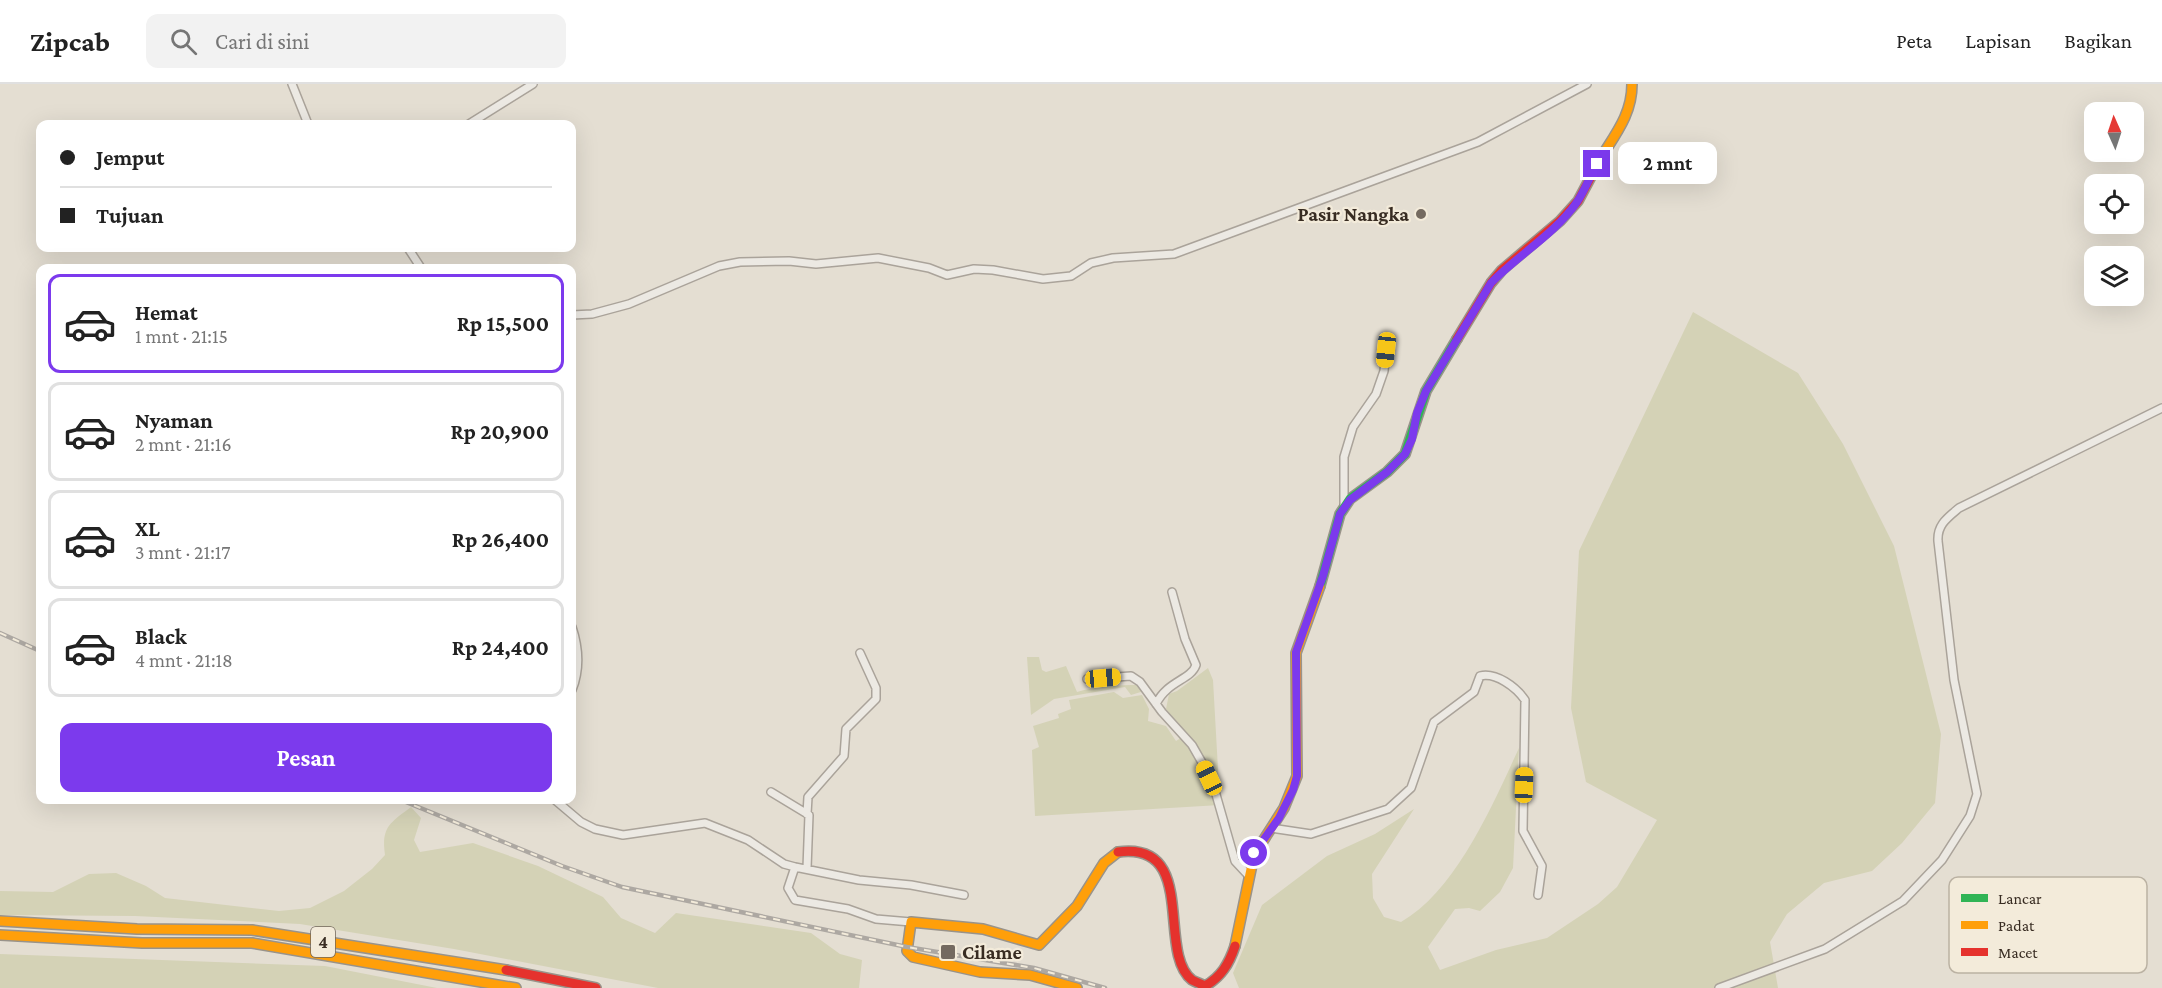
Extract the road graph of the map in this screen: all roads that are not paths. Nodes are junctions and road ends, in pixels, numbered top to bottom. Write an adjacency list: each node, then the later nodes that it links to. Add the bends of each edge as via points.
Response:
1 (292, 84): 5 (street)
2 (533, 84): 6 (street)
3 (1587, 84): 7 (street, via 1478,142 1174,254 1113,258 1090,263 1071,276 1042,279 974,269 947,275 878,258 816,264 740,262 719,266 629,304)
4 (1632, 84): 10 (main road, via 1628,115 1578,201 1491,283 1426,391 1405,454)
5 (306, 120)
6 (475, 120)
7 (576, 315)
8 (1386, 350): 10 (street, via 1376,394 1353,427 1344,458)
9 (2162, 408): 32 (street, via 1959,508 1941,524 1937,531 1954,680 1977,794 1970,816 1942,860 1903,901 1825,949)
10 (1344, 508): 20 (main road, via 1298,644 1294,675 1297,776)
11 (1172, 592): 16 (street, via 1196,666 1193,673 1165,689)
12 (576, 639): 14 (street)
13 (861, 653): 19 (street, via 877,695 846,729 844,756 808,797)
14 (576, 673)
15 (1087, 679): 16 (street, via 1135,677)
16 (1156, 704): 23 (street, via 1192,745 1215,791 1235,861)
17 (771, 792): 19 (street)
18 (560, 804): 21 (street, via 595,829 623,835 709,823)
19 (807, 814): 22 (street)
20 (1271, 828): 23 (main road, via 1259,843); 25 (street, via 1311,834 1388,809 1411,788 1434,722 1474,692 1480,676 1487,675 1513,688 1525,700 1523,831 1542,866)
21 (795, 867): 22 (street); 27 (street, via 789,888 795,900 848,909 876,919)
22 (807, 868): 24 (street, via 859,880)
23 (1249, 876): 27 (main road, via 1238,936 1220,976 1205,986 1192,981 1185,970 1167,877 1155,860 1141,852 1123,850 1112,855 1075,908 1039,945 983,929)
24 (964, 895)
25 (1538, 895)
26 (0, 921): 30 (main road, 4, via 137,929 252,930 468,962)
27 (911, 922): 31 (main road, via 906,947 918,959 980,972 1030,975)
28 (0, 935): 29 (main road, 4, via 142,943 252,943)
29 (516, 988)
30 (596, 988)
31 (1077, 988)
32 (1719, 988)

